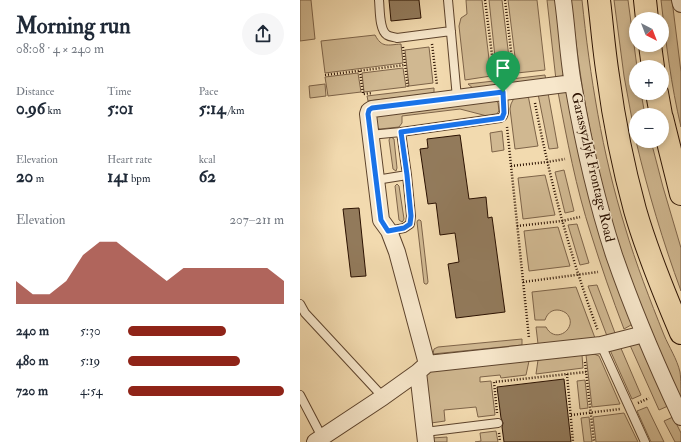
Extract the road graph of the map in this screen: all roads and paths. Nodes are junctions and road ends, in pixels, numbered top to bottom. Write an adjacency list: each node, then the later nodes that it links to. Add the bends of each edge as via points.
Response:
1 (379, 0): 12 (lane, via 382,31 391,37)
2 (448, 0): 11 (lane)
3 (486, 0): 19 (path)
4 (506, 0): 18 (path)
5 (563, 0): 20 (street, Garassyzlyk Frontage Road)
6 (599, 0): 44 (main road, via 608,76 626,173 646,244)
7 (645, 0): 10 (main road)
8 (680, 0): 9 (street)
9 (681, 4)
10 (646, 12)
11 (451, 30): 12 (lane); 24 (lane)
12 (402, 37): 15 (path)
13 (425, 45): 21 (path, via 432,44)
14 (410, 46): 15 (path)
15 (403, 47): 16 (path)
16 (405, 66): 17 (path); 22 (path)
17 (325, 75)
18 (514, 76)
19 (495, 78)
20 (573, 83): 23 (street); 45 (street, Garassyzlyk Frontage Road, via 597,197 614,254)
21 (437, 85)
22 (408, 88)
23 (503, 92): 24 (street); 27 (lane, via 502,118)
24 (456, 98): 28 (street, via 372,108 368,114)
25 (535, 102): 31 (path)
26 (500, 128): 32 (path, via 507,127)
27 (401, 132): 28 (lane); 33 (lane)
28 (370, 135): 34 (street)
29 (669, 145): 35 (main road)
30 (565, 159): 31 (path)
31 (547, 162): 32 (path); 37 (path)
32 (511, 166): 38 (path)
33 (407, 175): 34 (lane); 39 (lane, via 410,224)
34 (376, 180): 39 (street, via 381,220)
35 (681, 194)
36 (580, 217): 37 (path)
37 (562, 221): 38 (path); 41 (path)
38 (517, 226): 42 (path)
39 (388, 231): 49 (street, via 397,252)
40 (598, 272): 41 (path)
41 (578, 275): 42 (path); 46 (path)
42 (523, 282): 47 (path)
43 (300, 304): 53 (lane, via 305,313)
44 (681, 333)
45 (644, 334): 46 (street); 58 (street, Garassyzlyk Frontage Road)
46 (601, 345): 47 (street); 55 (lane)
47 (531, 353): 49 (street)
48 (585, 360): 50 (path)
49 (422, 368): 53 (street); 60 (street)
50 (586, 372): 51 (path); 56 (path)
51 (567, 374): 57 (path); 59 (path, via 494,382)
52 (300, 395): 61 (lane)
53 (383, 398): 61 (street)
54 (648, 398): 55 (path)
55 (629, 407): 56 (path); 65 (lane)
56 (591, 412): 57 (path); 64 (path)
57 (571, 415): 63 (path)
58 (681, 417)
59 (498, 423): 60 (lane); 62 (path)
60 (426, 437)
61 (321, 440)
62 (500, 442)
63 (573, 442)
64 (594, 442)
65 (645, 442)

